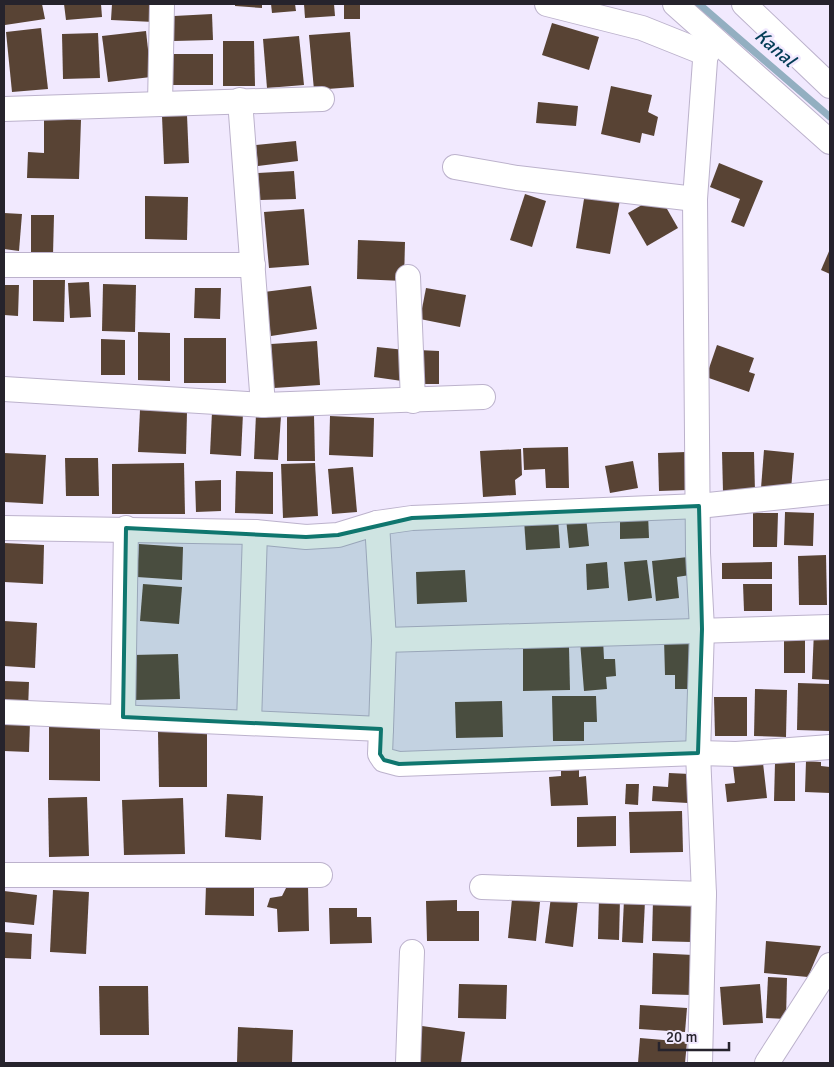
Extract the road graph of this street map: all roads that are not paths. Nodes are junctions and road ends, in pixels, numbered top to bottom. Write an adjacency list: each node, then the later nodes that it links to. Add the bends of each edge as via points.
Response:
1 (162, 4): 9 (street)
2 (547, 4): 5 (street)
3 (675, 4): 5 (street)
4 (744, 4): 6 (street)
5 (707, 43): 11 (street); 13 (street)
6 (830, 86)
7 (322, 99): 8 (street)
8 (240, 100): 9 (street); 15 (street)
9 (160, 104): 10 (street)
10 (4, 109)
11 (830, 142)
12 (455, 167): 13 (street, via 517,178)
13 (695, 199): 22 (street)
14 (4, 265): 15 (street)
15 (253, 265): 20 (street)
16 (408, 277): 19 (street)
17 (4, 389): 20 (street)
18 (483, 397): 19 (street)
19 (413, 400): 20 (street)
20 (263, 405)
21 (830, 492): 22 (street)
22 (699, 506): 23 (street, via 522,515 447,515); 28 (street)
23 (377, 523): 26 (street, via 338,535 306,537); 29 (street)
24 (4, 528): 25 (street)
25 (126, 528): 26 (street); 31 (street)
26 (255, 532): 32 (street)
27 (830, 627): 28 (street)
28 (702, 629): 29 (street); 35 (street)
29 (384, 640): 33 (street)
30 (4, 712): 31 (street)
31 (123, 717): 32 (street)
32 (249, 723): 33 (street)
33 (381, 729): 35 (street, via 380,754 384,760 399,764)
34 (830, 747): 35 (street, via 736,754)
35 (698, 753): 39 (street)
36 (4, 875): 37 (street)
37 (320, 875)
38 (482, 887): 39 (street)
39 (704, 894): 43 (street)
40 (412, 952): 42 (street)
41 (830, 964): 44 (street)
42 (408, 1063)
43 (700, 1063)
44 (767, 1063)

